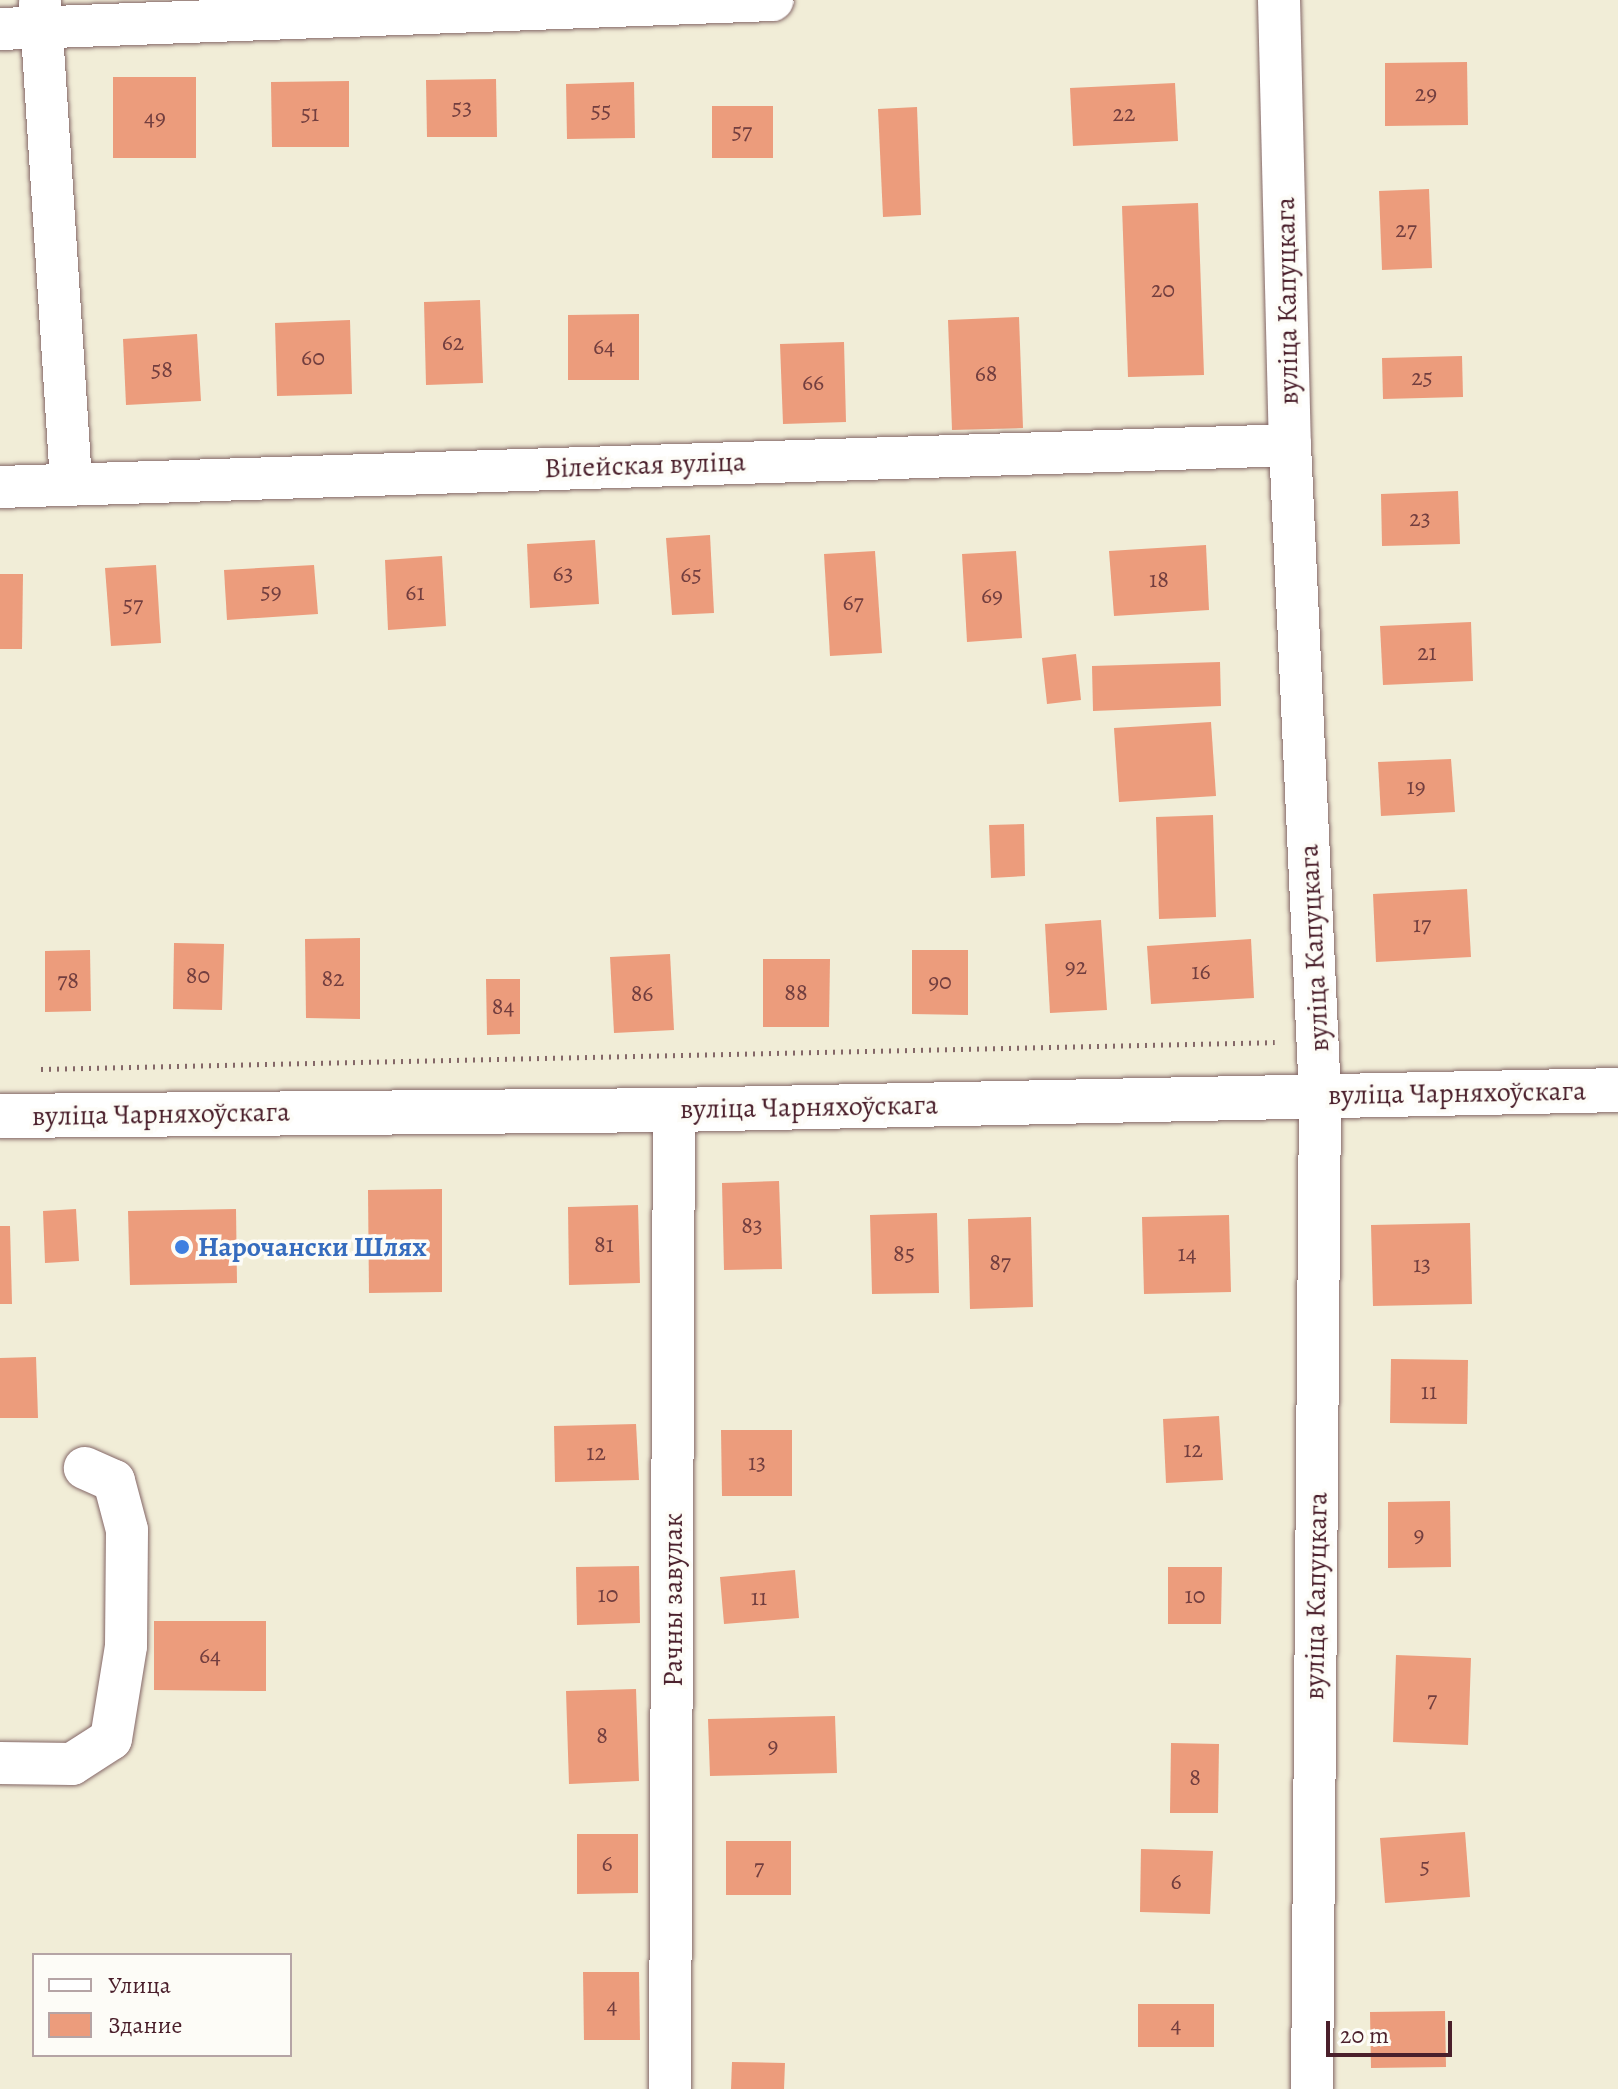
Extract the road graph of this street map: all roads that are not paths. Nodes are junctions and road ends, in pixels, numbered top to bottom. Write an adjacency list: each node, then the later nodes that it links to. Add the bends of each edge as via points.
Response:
1 (772, 0): 3 (street)
2 (1279, 0): 4 (street, вуліца Капуцкага)
3 (27, 19): 5 (street)
4 (1290, 445): 5 (street, Вілейская вуліца); 8 (street, вуліца Капуцкага)
5 (71, 483): 6 (street, Вілейская вуліца)
6 (0, 487)
7 (1618, 1090): 8 (main road, вуліца Чарняхоўскага)
8 (1320, 1096): 9 (main road, вуліца Чарняхоўскага); 14 (street, вуліца Капуцкага)
9 (674, 1110): 10 (main road, вуліца Чарняхоўскага); 13 (street, Рачны завулак)
10 (0, 1116)
11 (85, 1468): 12 (street, via 114,1481 127,1530 126,1646 111,1739 72,1764)
12 (0, 1763)
13 (670, 2089)
14 (1312, 2089)

